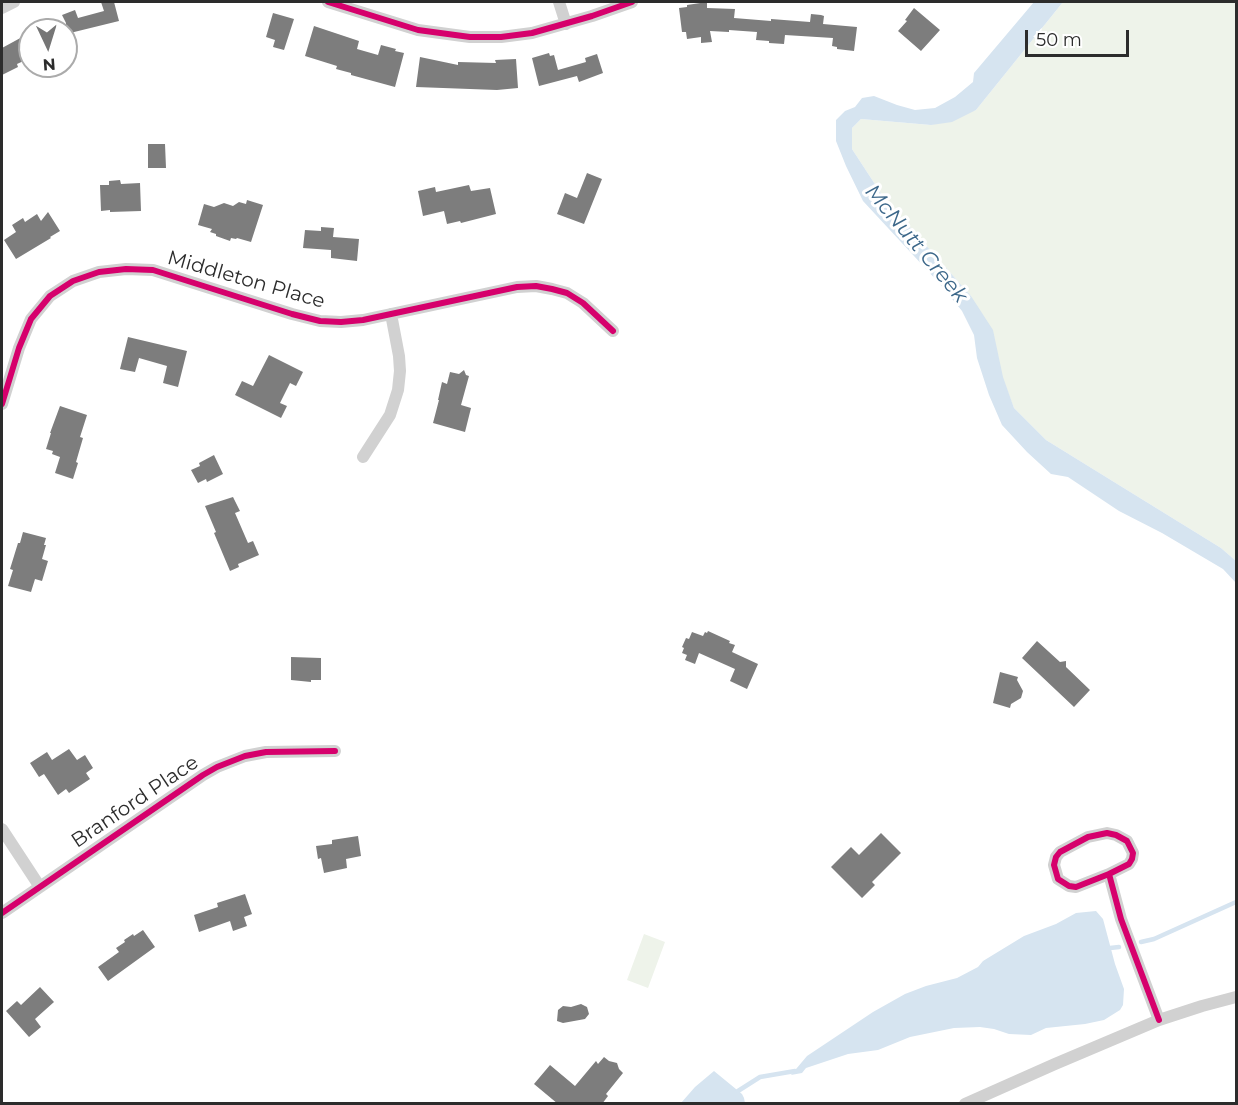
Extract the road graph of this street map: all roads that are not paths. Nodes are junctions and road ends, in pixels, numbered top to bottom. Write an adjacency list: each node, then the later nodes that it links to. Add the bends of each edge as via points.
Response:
1 (14, 2): 6 (street)
2 (328, 2): 5 (street)
3 (559, 2): 7 (street)
4 (632, 2): 7 (street)
5 (348, 4): 7 (street, via 418,30 470,37 532,33)
6 (2, 8)
7 (566, 24)
8 (391, 314): 9 (street, Middleton Place, via 536,286 567,293); 10 (street, Middleton Place, via 363,320 320,321 153,270 99,272 73,281 50,296 31,319); 11 (street, via 399,356 399,390 390,415)
9 (613, 331)
10 (2, 404)
11 (363, 457)
12 (335, 751): 15 (street, Branford Place, via 266,752 217,767)
13 (2, 829): 15 (street)
14 (1109, 874): 14 (street, via 1129,864 1132,853 1127,841 1107,833 1088,837 1060,852 1054,865 1058,879 1069,886); 18 (street, via 1121,919)
15 (40, 887): 16 (street, Branford Place)
16 (2, 914)
17 (1236, 997): 18 (street)
18 (1159, 1020): 19 (street)
19 (965, 1104)

